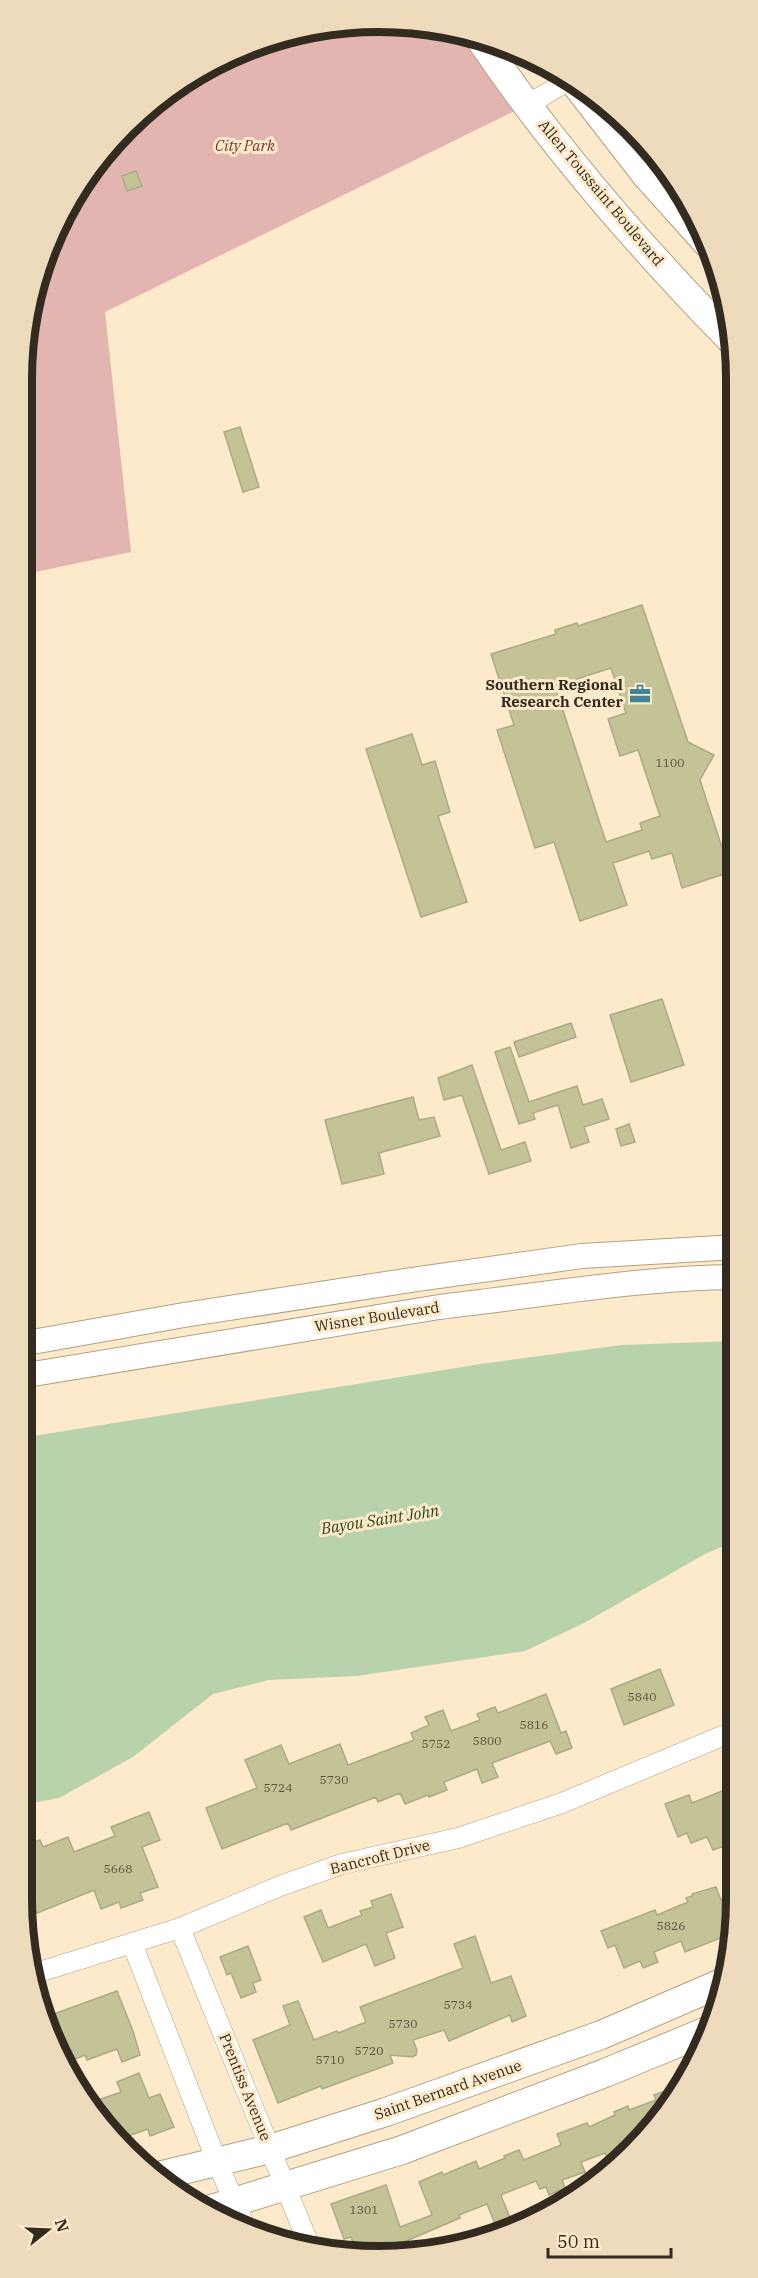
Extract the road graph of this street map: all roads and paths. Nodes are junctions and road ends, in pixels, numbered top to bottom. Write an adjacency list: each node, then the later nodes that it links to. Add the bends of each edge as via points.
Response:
1 (506, 57): 4 (main road, Allen Toussaint Boulevard)
2 (564, 85): 4 (street)
3 (587, 100): 5 (main road, via 645,175)
4 (527, 105): 6 (main road, Allen Toussaint Boulevard, via 607,205)
5 (691, 226)
6 (724, 331)
7 (726, 1248): 9 (street, Wisner Boulevard, via 570,1257)
8 (726, 1278): 10 (street, Wisner Boulevard, via 604,1285 439,1307)
9 (32, 1342)
10 (32, 1374)
11 (722, 1736): 12 (street, Bancroft Drive, via 562,1803 459,1838 342,1864)
12 (180, 1928): 13 (street, Bancroft Drive); 19 (street, Prentiss Avenue)
13 (132, 1943): 14 (street, Bancroft Drive); 20 (street)
14 (39, 1972)
15 (716, 1985): 17 (main road, Saint Bernard Avenue)
16 (699, 2034): 18 (main road)
17 (539, 2058): 18 (main road); 19 (main road, Saint Bernard Avenue)
18 (551, 2094): 22 (main road, via 402,2150)
19 (270, 2149): 20 (main road, Saint Bernard Avenue); 22 (street, Prentiss Avenue)
20 (217, 2162): 21 (main road, Saint Bernard Avenue); 23 (street)
21 (166, 2174)
22 (285, 2186): 23 (main road); 24 (street, Prentiss Avenue)
23 (240, 2215)
24 (307, 2239)

